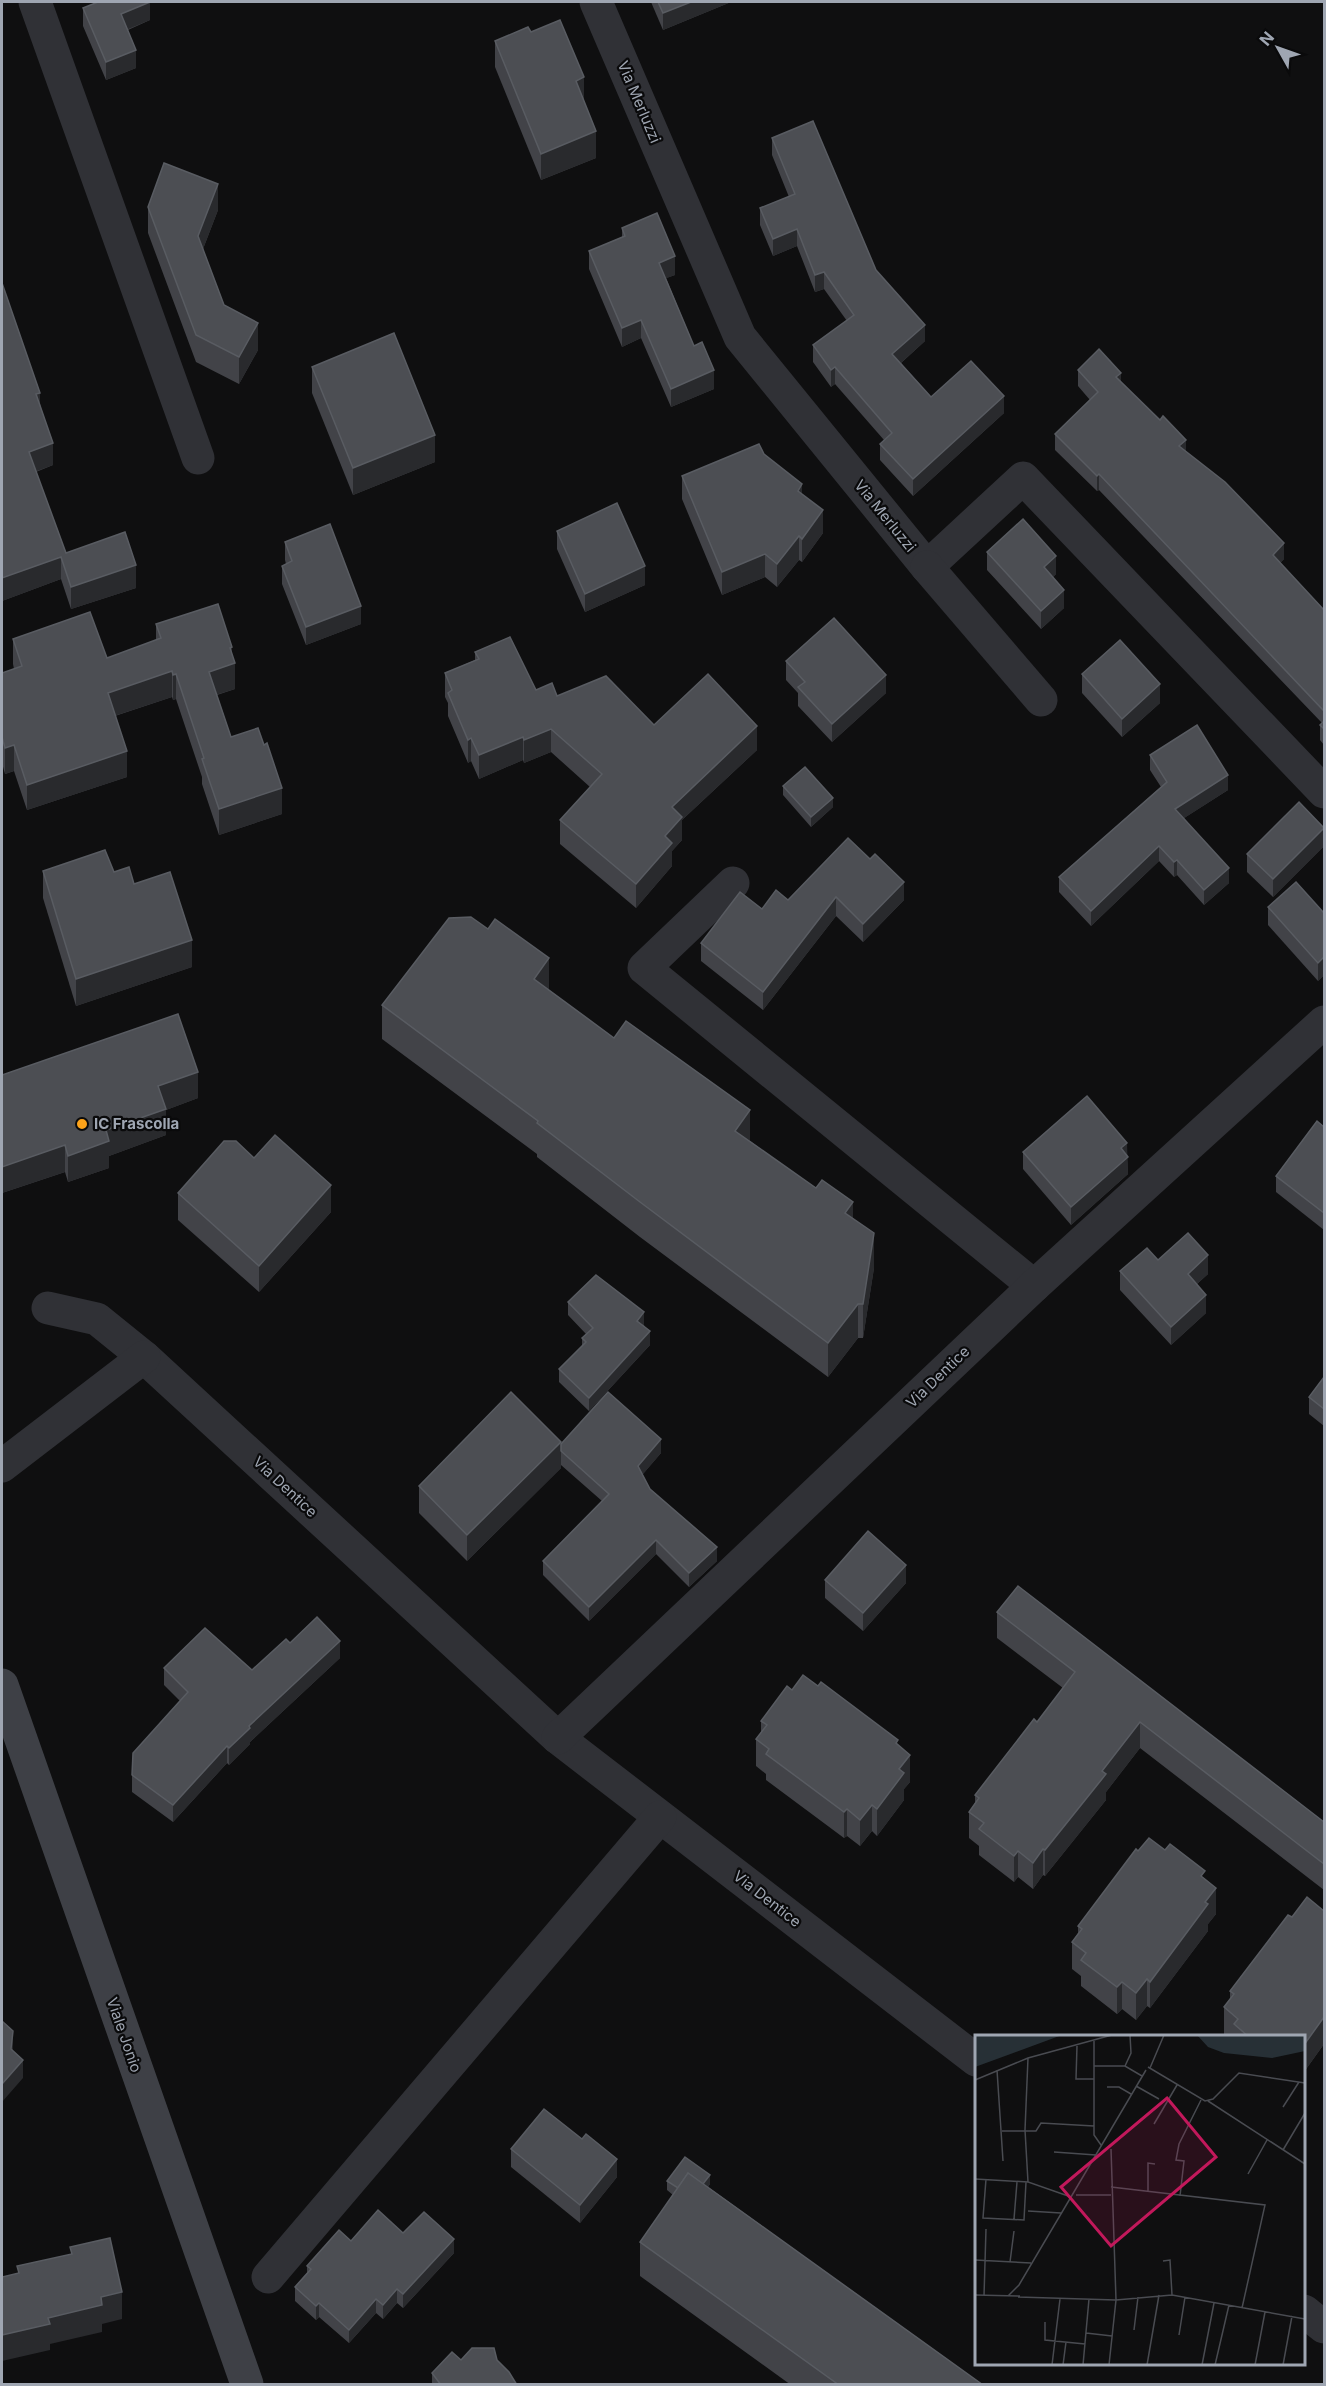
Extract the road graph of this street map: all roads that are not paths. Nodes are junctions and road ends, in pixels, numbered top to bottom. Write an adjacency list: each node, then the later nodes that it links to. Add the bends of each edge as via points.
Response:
1 (35, 2): 3 (street)
2 (596, 2): 4 (street, Via Merluzzi, via 740,337)
3 (198, 458)
4 (927, 567): 5 (street); 6 (street, Via Merluzzi, via 1023,478)
5 (1041, 700)
6 (1324, 792)
7 (733, 883): 9 (street, via 644,968)
8 (1324, 1022): 9 (street, Via Dentice)
9 (1034, 1286): 14 (street, Via Dentice)
10 (48, 1308): 11 (street, Via Dentice, via 97,1319)
11 (144, 1357): 12 (street); 14 (street, Via Dentice)
12 (2, 1466)
13 (2, 1685): 20 (street, Viale Jonio)
14 (558, 1738): 15 (street, Via Dentice)
15 (660, 1817): 16 (street, Via Dentice); 17 (street)
16 (975, 2059)
17 (268, 2277)
18 (1305, 2312): 19 (street)
19 (1324, 2327)
20 (241, 2382)

